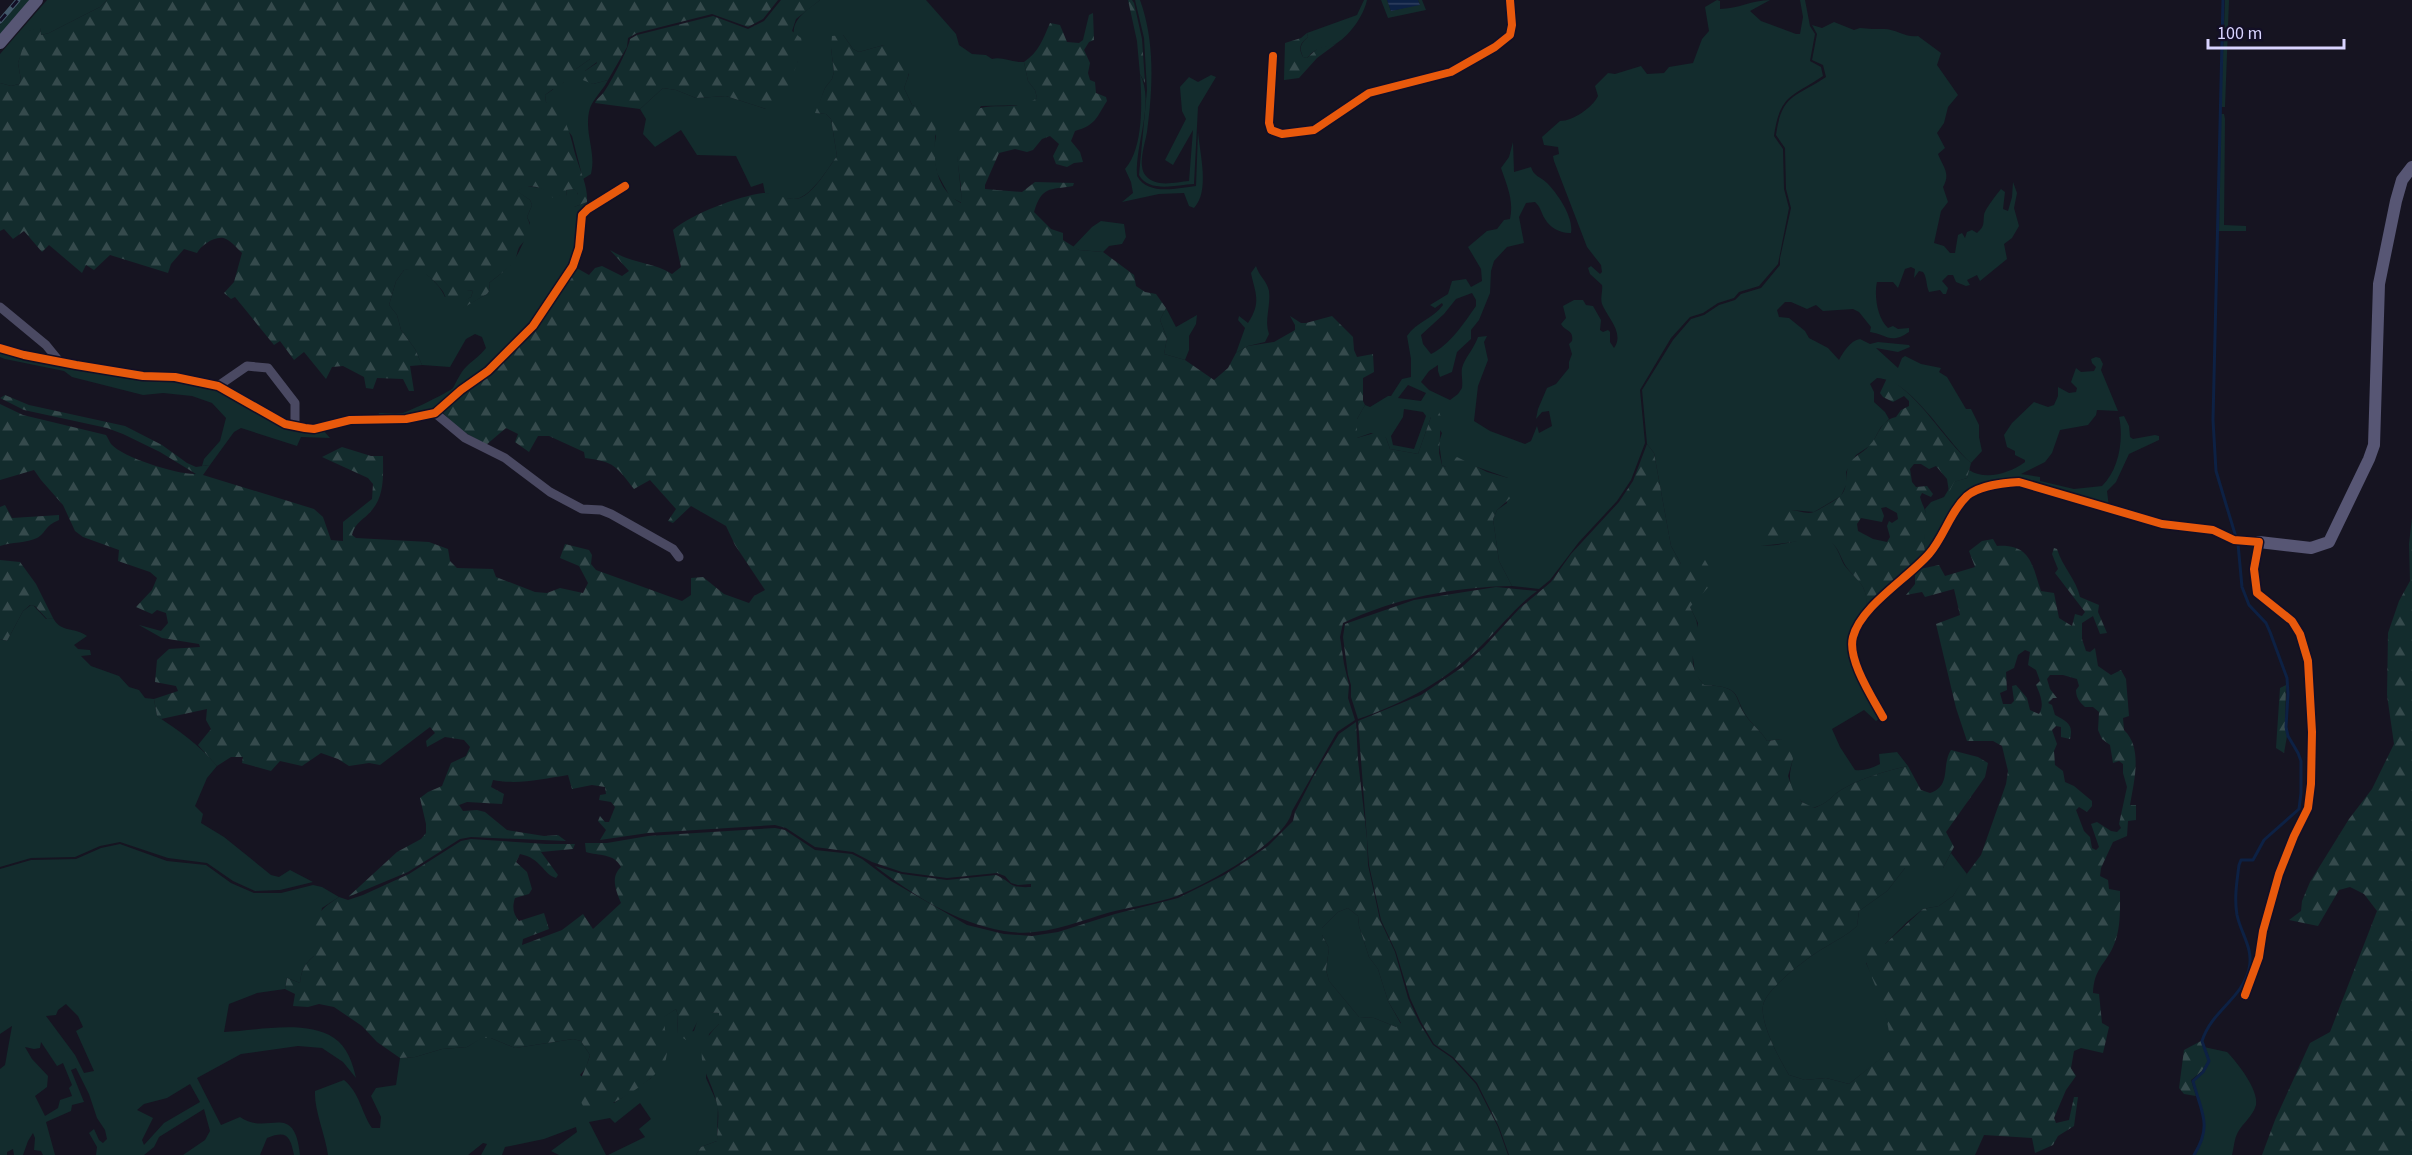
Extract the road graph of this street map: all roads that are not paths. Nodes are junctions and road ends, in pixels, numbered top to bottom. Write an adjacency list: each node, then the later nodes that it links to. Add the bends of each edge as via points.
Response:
1 (37, 0): 3 (street)
2 (1510, 0): 4 (street, via 1511,30 1495,47 1451,72 1369,93 1314,130 1303,133 1271,130)
3 (0, 43)
4 (1273, 56)
5 (2412, 167): 13 (street, via 2402,180 2396,201 2379,284 2375,434 2369,459 2329,542 2311,548)
6 (626, 186): 11 (street, via 582,215 573,266 533,326 488,371)
7 (0, 307): 9 (street, via 46,345)
8 (0, 348): 9 (street)
9 (59, 361): 10 (street)
10 (218, 386): 12 (street); 12 (street, via 247,366 267,368 295,403)
11 (435, 413): 12 (street, via 392,421 350,420 314,429); 14 (street, via 465,438 505,459 550,492 582,509 611,514 673,549)
12 (295, 426)
13 (2259, 542): 15 (street, via 2239,541 2213,530 2162,524 2019,482 1975,492 1960,504 1932,552 1867,609 1858,623 1852,654); 16 (street, via 2254,569 2257,593 2292,621 2308,661 2311,784 2308,808 2279,874 2259,957)
14 (679, 557)
15 (1883, 717)
16 (2245, 995)

